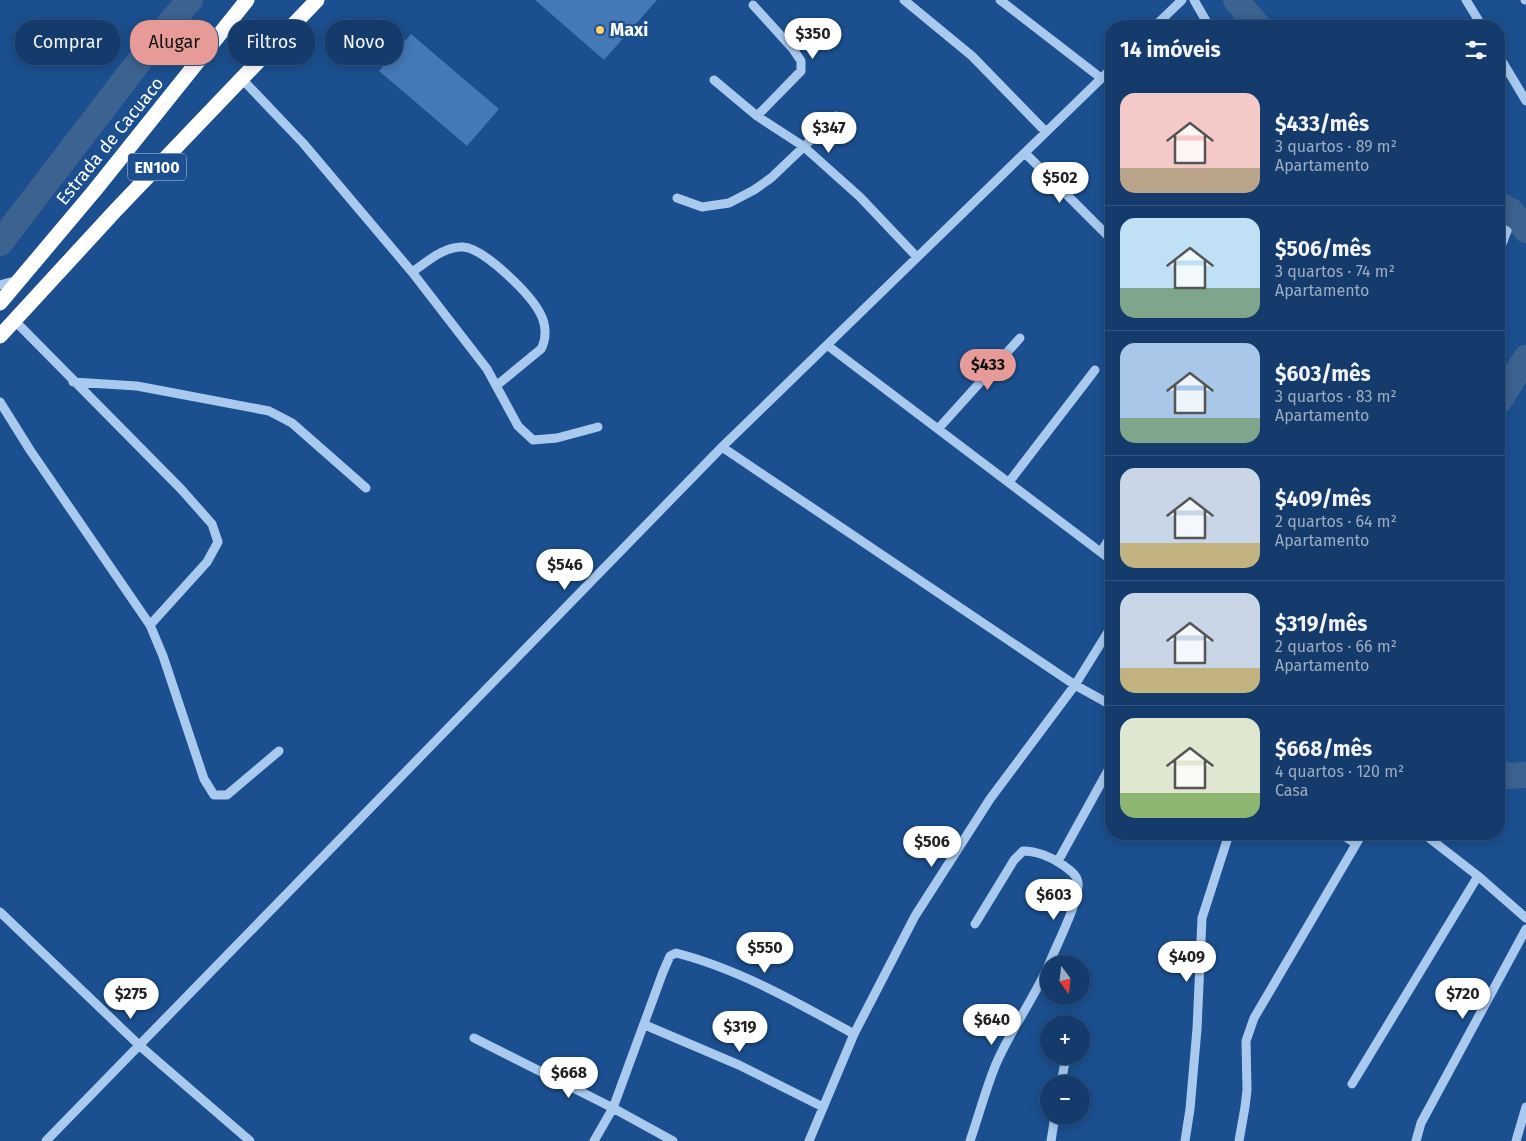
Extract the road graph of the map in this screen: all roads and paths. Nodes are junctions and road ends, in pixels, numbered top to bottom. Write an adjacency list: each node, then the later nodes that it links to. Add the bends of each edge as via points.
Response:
1 (247, 0): 27 (highway, Estrada de Cacuaco / EN100)
2 (317, 0): 14 (highway, EN100)
3 (904, 0): 20 (street, via 972,56)
4 (1000, 0): 15 (street)
5 (1182, 0): 9 (street)
6 (1194, 0): 10 (street)
7 (1466, 0): 11 (street)
8 (753, 4): 18 (street, via 801,61 801,71)
9 (1161, 20)
10 (1206, 20)
11 (1478, 20)
12 (1505, 66): 17 (street)
13 (1105, 74): 15 (street)
14 (241, 78): 26 (street, via 303,143); 30 (highway, EN100)
15 (1101, 78): 20 (street)
16 (714, 80): 18 (street)
17 (1526, 100)
18 (757, 116): 21 (street)
19 (836, 116): 21 (street)
20 (1046, 132): 22 (street)
21 (803, 146): 23 (street, via 771,178 729,203 702,207); 25 (street, via 860,197)
22 (1024, 153): 24 (street); 25 (street)
23 (677, 198)
24 (1105, 233)
25 (917, 257): 33 (street)
26 (412, 272): 36 (street, via 487,369); 36 (street, via 444,251 463,247 480,253 516,283 540,312 545,333 541,349)
27 (21, 279): 28 (street); 29 (highway, Estrada de Cacuaco / EN100)
28 (0, 285)
29 (0, 303)
30 (14, 320): 31 (highway, EN100); 35 (street)
31 (0, 336)
32 (1020, 338): 39 (street)
33 (827, 345): 39 (street); 40 (street)
34 (1095, 370): 41 (street)
35 (73, 382): 42 (street, via 137,386 269,411 292,423); 46 (street, via 181,489 212,524 218,542 207,562)
36 (496, 386): 38 (street, via 518,426 533,440 557,438)
37 (0, 402): 46 (street)
38 (598, 427)
39 (938, 429): 41 (street)
40 (722, 447): 48 (street); 68 (street)
41 (1008, 482): 44 (street)
42 (366, 488)
43 (1105, 545): 44 (street)
44 (1100, 552): 45 (street)
45 (1105, 556)
46 (150, 625): 50 (street, via 204,779 214,795 227,795)
47 (1105, 637): 48 (street)
48 (1075, 685): 49 (street); 66 (street, via 990,799 915,916)
49 (1105, 702)
50 (279, 751)
51 (1105, 776): 57 (street)
52 (1227, 840): 81 (street, via 1202,918 1197,1029)
53 (1351, 840): 56 (street)
54 (1358, 840): 56 (street)
55 (1432, 840): 58 (street)
56 (1356, 843): 82 (street, via 1254,1018 1246,1041 1247,1090)
57 (1058, 861): 61 (street, via 1033,851 1023,851 1014,860); 63 (street, via 1074,874 1078,883 1075,900)
58 (1478, 876): 60 (street); 69 (street)
59 (0, 912): 68 (street)
60 (1526, 918)
61 (975, 924)
62 (1526, 929): 83 (street, via 1421,1123)
63 (1053, 955)
64 (1040, 984): 79 (street, via 996,1064)
65 (644, 1025): 66 (street, via 662,972 670,956 676,953 789,998); 71 (street); 72 (street, via 739,1065)
66 (854, 1034): 72 (street)
67 (474, 1038): 71 (street)
68 (140, 1046): 74 (street); 75 (street)
69 (1352, 1084)
70 (1526, 1107): 84 (street)
71 (613, 1108): 76 (street); 77 (street)
72 (823, 1108): 78 (street)
73 (1054, 1125): 80 (street)
74 (46, 1141)
75 (250, 1141)
76 (594, 1141)
77 (673, 1141)
78 (809, 1141)
79 (970, 1141)
80 (1051, 1141)
81 (1185, 1141)
82 (1239, 1141)
83 (1416, 1141)
84 (1516, 1141)

